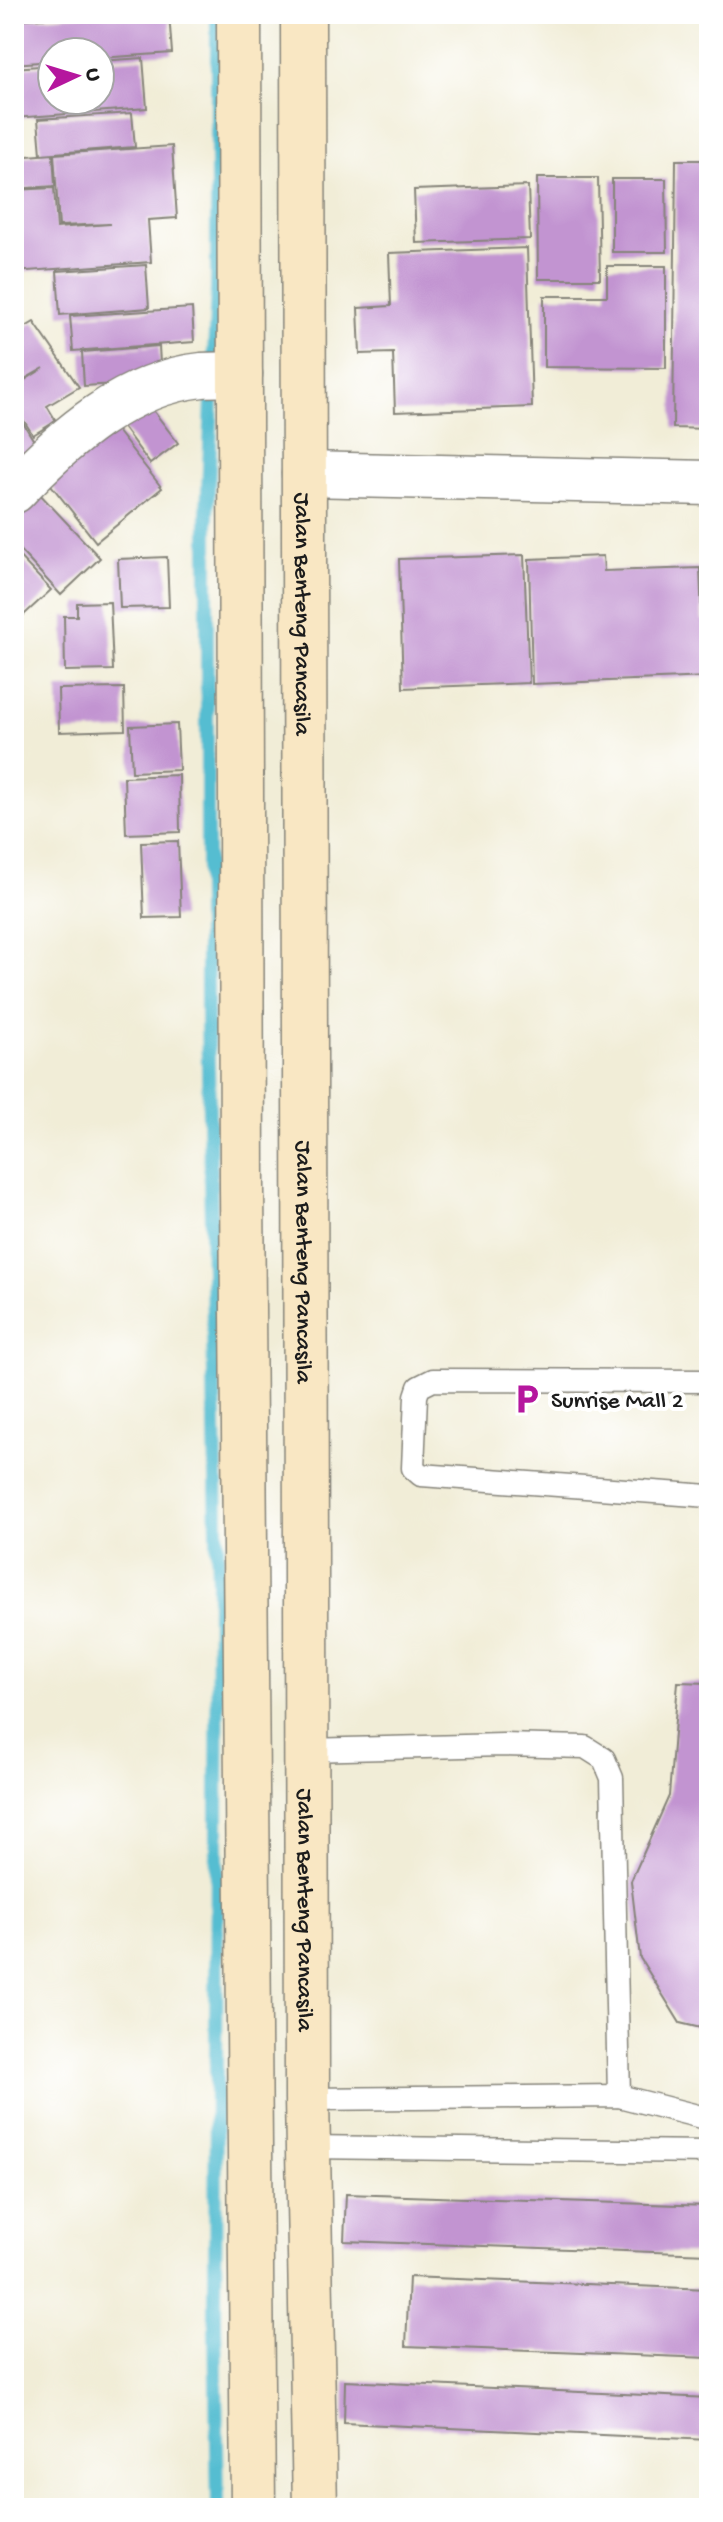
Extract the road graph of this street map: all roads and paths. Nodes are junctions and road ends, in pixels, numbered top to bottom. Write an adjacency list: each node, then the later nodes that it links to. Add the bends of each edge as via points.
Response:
1 (239, 14): 3 (street)
2 (303, 14): 5 (street, Jalan Benteng Pancasila)
3 (222, 374): 4 (street); 7 (street, via 150,390 105,412 57,445)
4 (240, 471): 5 (street); 8 (street)
5 (304, 474): 6 (street); 9 (street, Jalan Benteng Pancasila)
6 (709, 483)
7 (14, 491)
8 (242, 1188): 9 (street); 18 (street)
9 (306, 1188): 12 (street, Jalan Benteng Pancasila)
10 (709, 1381): 11 (lane, via 433,1380 419,1387 416,1396 413,1468 421,1475)
11 (709, 1496)
12 (307, 1750): 13 (lane, via 585,1747 604,1759 612,1778); 14 (street, Jalan Benteng Pancasila)
13 (619, 2096): 14 (lane); 15 (lane)
14 (307, 2099): 16 (street, Jalan Benteng Pancasila)
15 (709, 2119)
16 (308, 2147): 17 (lane); 19 (street, Jalan Benteng Pancasila)
17 (709, 2152)
18 (253, 2508)
19 (315, 2508)

